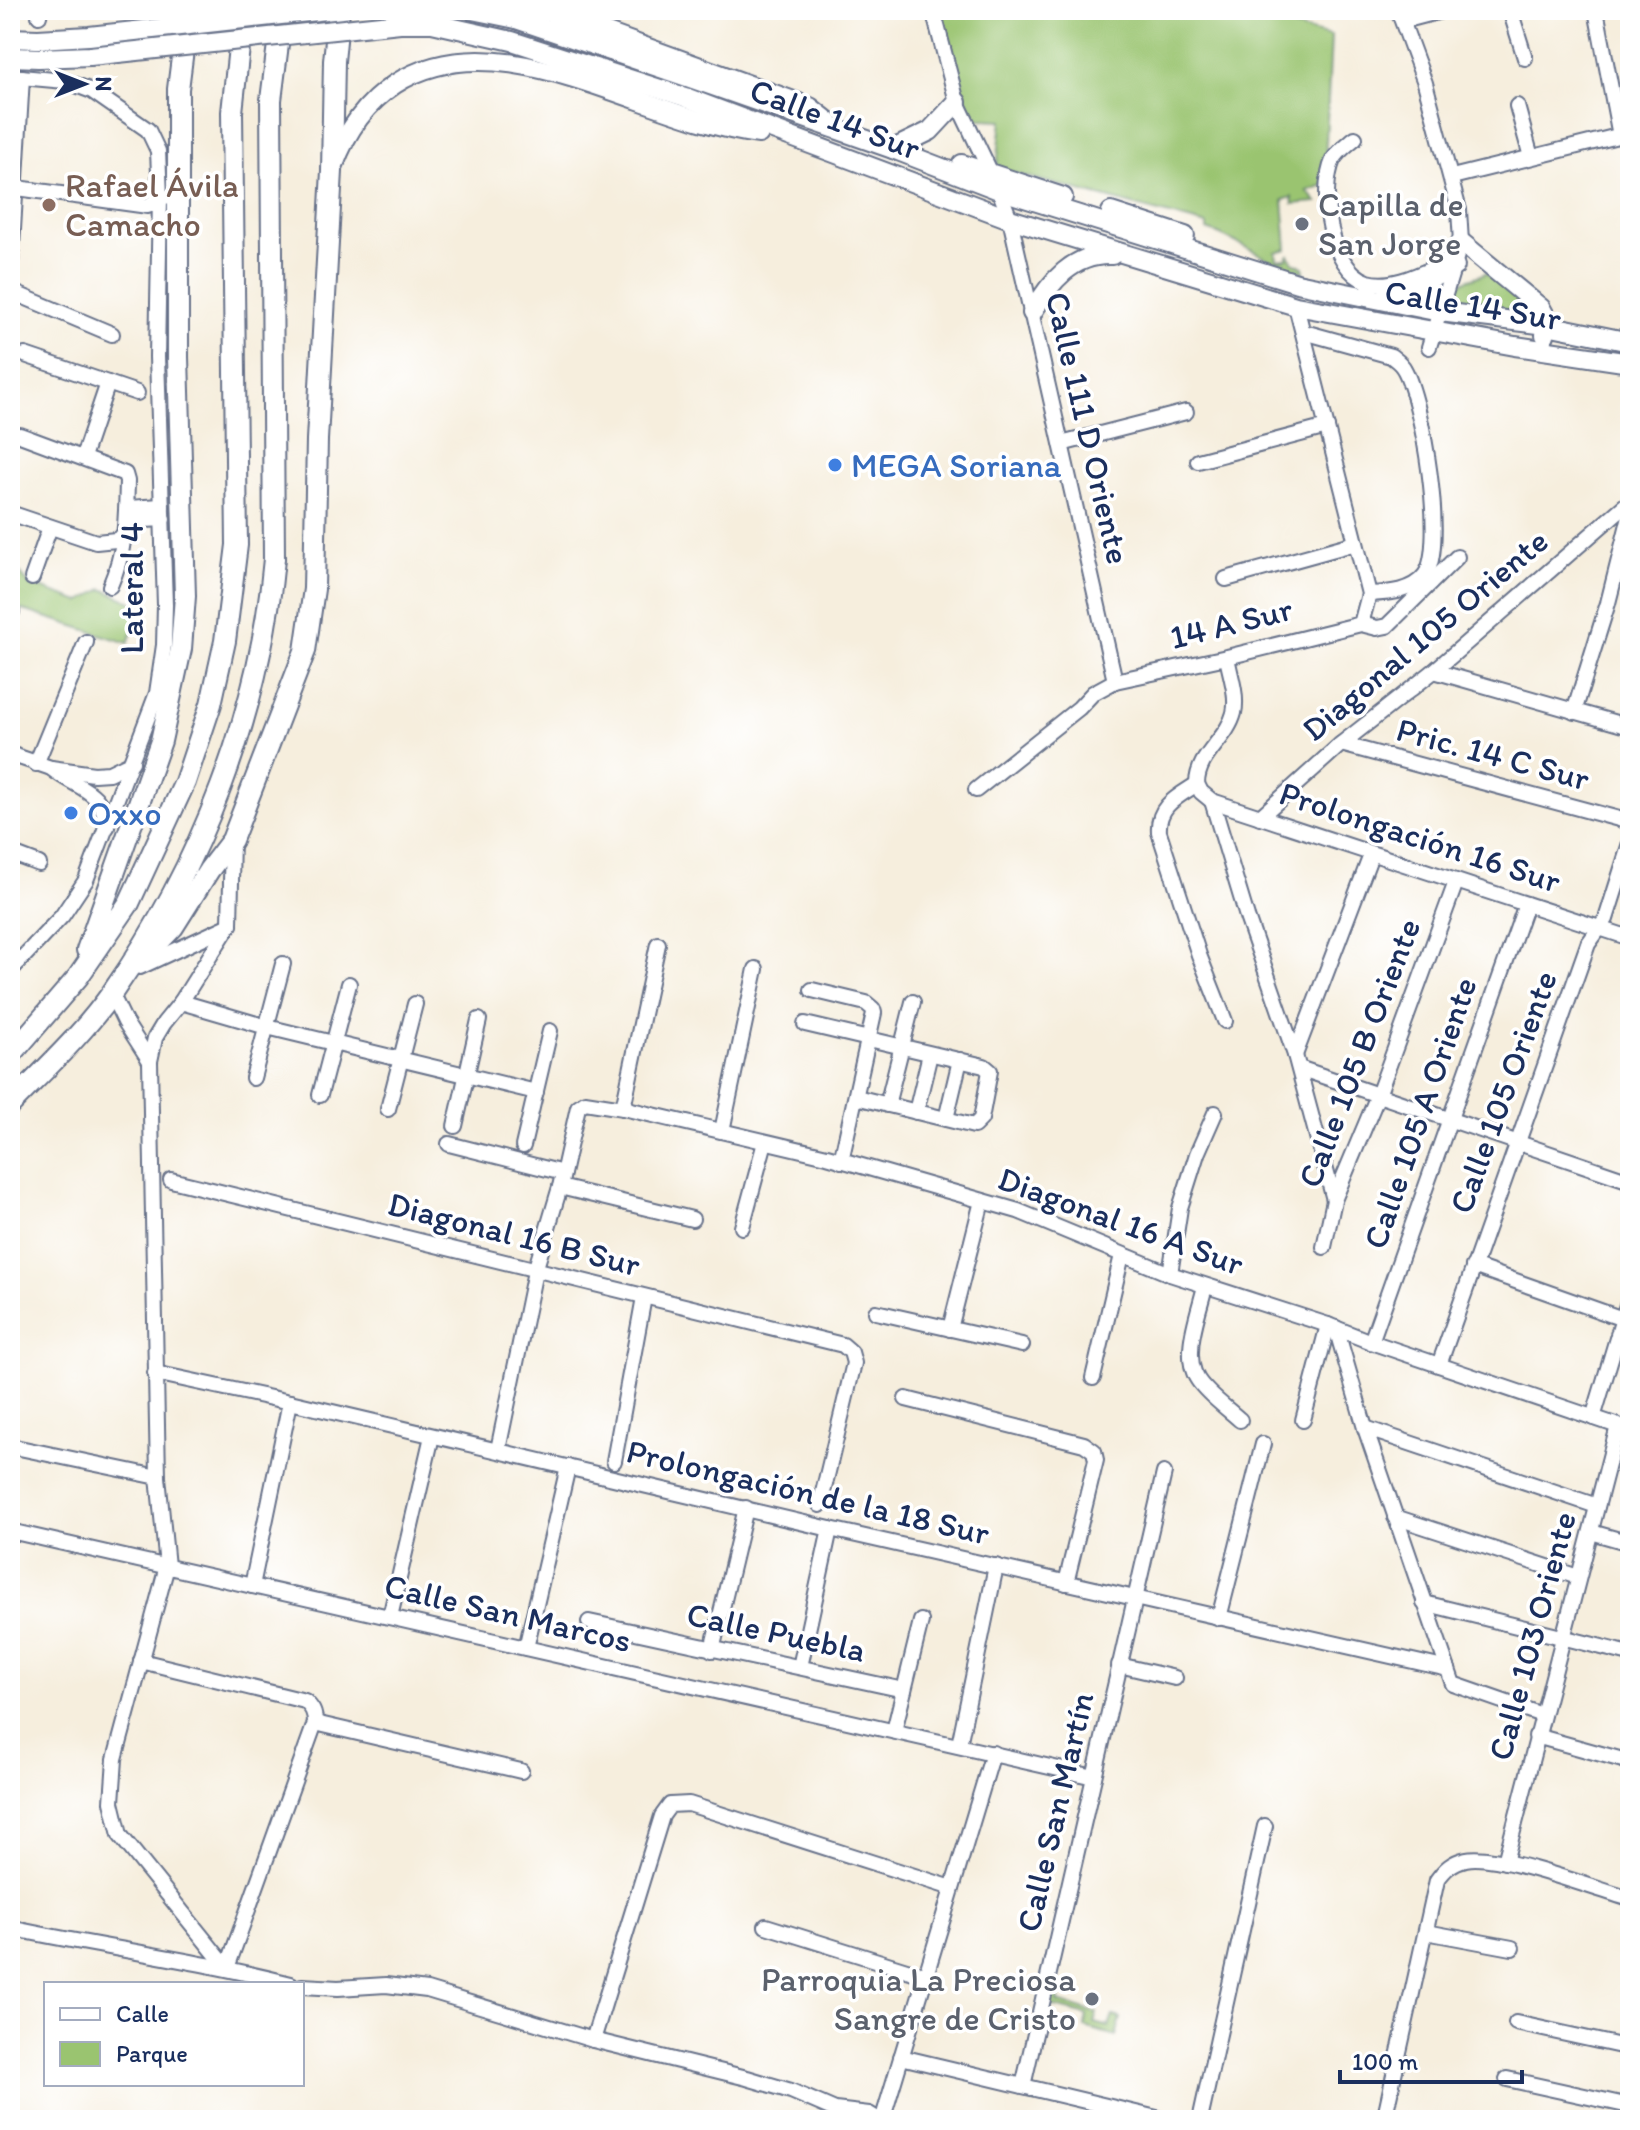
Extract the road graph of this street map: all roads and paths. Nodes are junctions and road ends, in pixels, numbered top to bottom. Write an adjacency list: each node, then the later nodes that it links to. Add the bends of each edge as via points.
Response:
1 (188, 10): 30 (highway)
2 (243, 10): 103 (highway, via 232,112 237,545 225,641 197,750 167,825 129,903)
3 (283, 10): 105 (highway, via 271,100 274,559 269,610 251,700 213,803 169,899)
4 (327, 10): 13 (main road, bridge, via 89,36)
5 (339, 10): 25 (highway)
6 (472, 10): 19 (main road, Calle 14 Sur, via 516,19)
7 (544, 10): 19 (main road, via 810,107)
8 (933, 10): 17 (street, Calle 111 D Oriente)
9 (1445, 10): 12 (street)
10 (1510, 10): 15 (street)
11 (1596, 10): 21 (street)
12 (1401, 16): 27 (street)
13 (10, 38)
14 (10, 57): 20 (main road, Calle 14 Sur, bridge, via 90,56 432,23 512,41)
15 (1525, 58)
16 (16, 77): 28 (street); 30 (street, via 65,81 92,91 148,130)
17 (957, 102): 23 (main road, via 930,131); 26 (street, Calle 111 D Oriente)
18 (1517, 106): 24 (street)
19 (836, 129): 23 (main road, Calle 14 Sur)
20 (786, 135): 25 (main road, via 746,133 565,77 498,60 469,59 418,71 381,94 346,137); 31 (main road, Calle 14 Sur)
21 (1625, 135): 24 (street)
22 (1355, 138): 33 (street, via 1335,156 1326,191 1332,235 1352,270 1368,282 1390,282)
23 (899, 152): 26 (main road); 29 (main road, Calle 14 Sur)
24 (1531, 157): 27 (street)
25 (332, 171): 89 (highway, via 310,618 305,651)
26 (991, 173): 29 (street, Calle 111 D Oriente); 34 (main road, via 1213,245)
27 (1452, 177): 33 (street, via 1459,210)
28 (13, 187): 30 (street, via 148,206); 35 (street)
29 (999, 190): 31 (street, Calle 111 D Oriente); 34 (main road, Calle 14 Sur)
30 (169, 197): 48 (highway)
31 (1010, 219): 32 (main road, Calle 14 Sur); 40 (street, Calle 111 D Oriente)
32 (1124, 255): 38 (main road, Calle 14 Sur); 40 (main road, via 1101,254 1072,266 1049,285)
33 (1458, 255): 37 (main road, via 1413,288); 39 (street); 41 (main road, via 1541,308)
34 (1251, 269): 37 (main road, Calle 14 Sur)
35 (10, 280)
36 (10, 291): 43 (street)
37 (1378, 300): 39 (main road, Calle 14 Sur)
38 (1296, 306): 42 (street); 44 (main road, Calle 14 Sur)
39 (1440, 312): 41 (main road, Calle 14 Sur); 44 (street)
40 (1032, 313): 55 (street, Calle 111 D Oriente)
41 (1547, 325): 45 (main road, Calle 14 Sur); 46 (main road)
42 (1304, 332): 53 (street); 69 (street, via 1391,356 1400,362 1413,391 1430,473 1434,551 1427,572 1410,587)
43 (112, 334)
44 (1432, 339): 46 (main road, Calle 14 Sur)
45 (1630, 342)
46 (1542, 349): 49 (main road, Calle 14 Sur)
47 (25, 355): 50 (street)
48 (168, 357): 60 (street, Lateral 4); 103 (highway, via 185,596 181,649 161,741)
49 (1630, 363)
50 (108, 383): 51 (street); 56 (street)
51 (137, 393)
52 (1186, 412): 55 (street)
53 (1327, 427): 57 (street); 64 (street)
54 (20, 435): 56 (street)
55 (1061, 444): 74 (street, Calle 111 D Oriente)
56 (83, 457): 62 (street, via 125,474)
57 (1198, 461)
58 (1630, 501): 73 (street, Diagonal 105 Oriente)
59 (10, 513): 63 (street)
60 (162, 513): 62 (street); 79 (street, Lateral 4, via 161,669)
61 (1630, 516): 75 (street)
62 (127, 521): 63 (street, via 116,540 96,542); 68 (street, via 121,561)
63 (50, 527): 66 (street)
64 (1356, 543): 67 (street); 69 (street)
65 (1457, 557): 70 (street, via 1387,626)
66 (32, 578)
67 (1226, 579)
68 (110, 586)
69 (1369, 594): 70 (street)
70 (1361, 624): 72 (street, 14 A Sur)
71 (86, 642): 80 (street)
72 (1227, 657): 74 (street, 14 A Sur); 82 (street, via 1233,714 1209,751)
73 (1434, 671): 75 (street); 77 (street, Diagonal 105 Oriente)
74 (1115, 681): 84 (street, via 1093,693)
75 (1574, 712): 76 (street)
76 (1630, 727)
77 (1341, 744): 86 (street, Diagonal 105 Oriente); 87 (street, Pric. 14 C Sur)
78 (10, 754): 80 (street)
79 (132, 762): 81 (street); 88 (street, Lateral 4)
80 (43, 766): 81 (street); 83 (street)
81 (94, 774): 83 (street)
82 (1197, 784): 85 (street); 111 (street, via 1163,808 1159,832)
83 (89, 790): 88 (street, via 102,805)
84 (976, 790)
85 (1212, 801): 86 (street, Prolongación 16 Sur); 123 (street)
86 (1260, 817): 92 (street, Prolongación 16 Sur)
87 (1630, 822)
88 (107, 828): 102 (street, Lateral 4, via 76,896)
89 (232, 840): 96 (street); 105 (highway, via 173,927)
90 (1630, 843): 97 (street, Calle 105 Oriente)
91 (10, 853): 93 (street)
92 (1371, 855): 94 (street, Prolongación 16 Sur); 123 (street)
93 (39, 864)
94 (1456, 882): 95 (street, Prolongación 16 Sur); 128 (street, Calle 105 B Oriente)
95 (1526, 904): 97 (street, Prolongación 16 Sur); 137 (street, Calle 105 A Oriente)
96 (230, 924): 105 (street); 107 (street)
97 (1601, 928): 98 (street, Prolongación 16 Sur); 142 (street, Calle 105 Oriente, via 1588,944)
98 (1630, 938)
99 (658, 944): 132 (street)
100 (283, 964): 113 (street)
101 (756, 969): 139 (street)
102 (10, 971)
103 (78, 977): 119 (highway)
104 (349, 984): 116 (street)
105 (117, 985): 122 (street, via 125,1022); 130 (highway)
106 (812, 990): 115 (street, via 870,1006 874,1013)
107 (181, 1002): 113 (street); 122 (street, via 155,1038)
108 (913, 1002): 117 (street)
109 (415, 1004): 120 (street)
110 (479, 1020): 124 (street)
111 (1225, 1021)
112 (805, 1024): 115 (street)
113 (267, 1027): 116 (street); 125 (street)
114 (550, 1031): 126 (street)
115 (869, 1041): 117 (street); 129 (street)
116 (333, 1044): 120 (street); 127 (street)
117 (900, 1048): 118 (street); 131 (street)
118 (930, 1054): 121 (street); 134 (street)
119 (10, 1056)
120 (401, 1059): 124 (street); 133 (street)
121 (960, 1060): 136 (street); 136 (street, via 989,1069 981,1119 974,1126)
122 (150, 1061): 167 (street)
123 (1297, 1061): 128 (street); 148 (street)
124 (468, 1076): 126 (street); 138 (street)
125 (253, 1078)
126 (536, 1092): 143 (street)
127 (320, 1095)
128 (1378, 1095): 137 (street); 148 (street, Calle 105 B Oriente)
129 (856, 1097): 131 (street); 144 (street)
130 (10, 1105)
131 (887, 1105): 134 (street)
132 (623, 1108): 139 (street, Diagonal 16 A Sur); 146 (street, Diagonal 16 A Sur, via 581,1103)
133 (388, 1109)
134 (916, 1112): 136 (street)
135 (1215, 1113): 156 (street, via 1180,1208)
136 (946, 1119)
137 (1449, 1120): 142 (street); 164 (street, Calle 105 A Oriente)
138 (455, 1126)
139 (722, 1131): 140 (street, Diagonal 16 A Sur)
140 (765, 1142): 144 (street, Diagonal 16 A Sur); 151 (street)
141 (449, 1144): 146 (street)
142 (1516, 1144): 147 (street); 154 (street, Calle 105 Oriente)
143 (523, 1146)
144 (841, 1161): 149 (street, Diagonal 16 A Sur)
145 (171, 1180): 155 (street, Diagonal 16 B Sur)
146 (562, 1180): 150 (street); 155 (street)
147 (1630, 1181)
148 (1334, 1200): 152 (street, Calle 105 B Oriente)
149 (982, 1201): 153 (street, Diagonal 16 A Sur); 163 (street)
150 (692, 1219)
151 (742, 1227)
152 (1324, 1247)
153 (1122, 1255): 156 (street, Diagonal 16 A Sur); 168 (street)
154 (1473, 1266): 161 (street); 166 (street, Calle 105 Oriente)
155 (535, 1271): 159 (street, Diagonal 16 B Sur); 179 (street)
156 (1170, 1274): 157 (street, Diagonal 16 A Sur)
157 (1205, 1286): 162 (street, Diagonal 16 A Sur); 172 (street, via 1193,1368 1199,1382)
158 (1630, 1295): 161 (street)
159 (644, 1297): 180 (street); 184 (street, Diagonal 16 B Sur, via 843,1345 851,1352 854,1363)
160 (876, 1312): 163 (street)
161 (1623, 1319): 171 (street)
162 (1332, 1326): 164 (street, Diagonal 16 A Sur); 173 (street); 174 (street)
163 (950, 1329): 165 (street)
164 (1371, 1342): 166 (street, Diagonal 16 A Sur)
165 (1022, 1345)
166 (1439, 1365): 171 (street, Diagonal 16 A Sur)
167 (155, 1373): 170 (street, Prolongación de la 18 Sur); 183 (street)
168 (1093, 1378)
169 (906, 1399): 195 (street, via 1084,1444 1094,1451)
170 (290, 1402): 176 (street, Prolongación de la 18 Sur); 196 (street)
171 (1593, 1418): 175 (street, Diagonal 16 A Sur)
172 (1240, 1420)
173 (1303, 1420)
174 (1365, 1428): 185 (street); 187 (street)
175 (1624, 1428): 185 (street, Calle 103 Oriente)
176 (432, 1436): 179 (street, Prolongación de la 18 Sur); 199 (street)
177 (1263, 1444): 200 (street)
178 (10, 1446): 183 (street)
179 (498, 1450): 181 (street, Prolongación de la 18 Sur)
180 (614, 1461)
181 (568, 1467): 186 (street, Prolongación de la 18 Sur); 204 (street)
182 (1164, 1473): 197 (street, Calle San Martín)
183 (158, 1477): 192 (street)
184 (820, 1505)
185 (1597, 1506): 190 (street, Calle 103 Oriente)
186 (746, 1508): 188 (street, Prolongación de la 18 Sur); 205 (street)
187 (1395, 1517): 194 (street); 198 (street)
188 (830, 1529): 193 (street, Prolongación de la 18 Sur); 209 (street)
189 (10, 1531): 192 (street, Calle San Marcos)
190 (1591, 1532): 191 (street); 194 (street, Calle 103 Oriente)
191 (1630, 1543)
192 (167, 1566): 196 (street, Calle San Marcos); 207 (street)
193 (996, 1566): 195 (street, Prolongación de la 18 Sur); 217 (street)
194 (1578, 1577): 203 (street, Calle 103 Oriente)
195 (1066, 1583): 197 (street, Prolongación de la 18 Sur)
196 (252, 1586): 199 (street, Calle San Marcos)
197 (1134, 1598): 200 (street, Prolongación de la 18 Sur); 208 (street, Calle San Martín)
198 (1424, 1603): 203 (street); 210 (street)
199 (390, 1617): 204 (street, Calle San Marcos)
200 (1219, 1618): 210 (street, Prolongación de la 18 Sur)
201 (921, 1621): 212 (street)
202 (589, 1622): 205 (street, Calle Puebla)
203 (1562, 1638): 206 (street); 213 (street, Calle 103 Oriente)
204 (526, 1648): 215 (street, Calle San Marcos)
205 (712, 1650): 209 (street, Calle Puebla)
206 (1630, 1654)
207 (141, 1661): 214 (street, via 305,1701); 230 (street, via 115,1759 115,1821 128,1847)
208 (1119, 1665): 211 (street); 221 (street, Calle San Martín)
209 (800, 1667): 212 (street, Calle Puebla)
210 (1448, 1669): 213 (street, via 1453,1684)
211 (1175, 1678)
212 (904, 1690): 215 (street)
213 (1542, 1715): 216 (street, Calle 103 Oriente)
214 (315, 1723): 220 (street); 230 (street)
215 (894, 1731): 217 (street, Calle San Marcos)
216 (1536, 1736): 219 (street); 223 (street, Calle 103 Oriente)
217 (959, 1745): 218 (street, Calle San Marcos)
218 (993, 1753): 221 (street, Calle San Marcos); 224 (street)
219 (1630, 1762)
220 (521, 1771)
221 (1094, 1777): 239 (street, Calle San Martín)
222 (1265, 1826): 245 (street)
223 (1505, 1862): 225 (street); 228 (street, via 1478,1857 1447,1866 1437,1880)
224 (952, 1888): 231 (street); 235 (street, via 689,1804 670,1805 662,1816)
225 (1630, 1899)
226 (766, 1926): 231 (street)
227 (10, 1928): 230 (street)
228 (1426, 1932): 229 (street); 246 (street)
229 (1512, 1948)
230 (227, 1968): 232 (street)
231 (926, 1976): 237 (street)
232 (283, 1982)
233 (304, 1986): 235 (street, via 427,1990)
234 (1516, 2023): 236 (street)
235 (593, 2040): 241 (street, via 791,2091)
236 (1630, 2048)
237 (901, 2057): 239 (street); 243 (street)
238 (1507, 2079): 240 (street)
239 (1023, 2086): 244 (street)
240 (1630, 2106)
241 (834, 2115): 242 (street, via 869,2114)
242 (879, 2120)
243 (886, 2120)
244 (1165, 2120)
245 (1200, 2120)
246 (1384, 2120)

